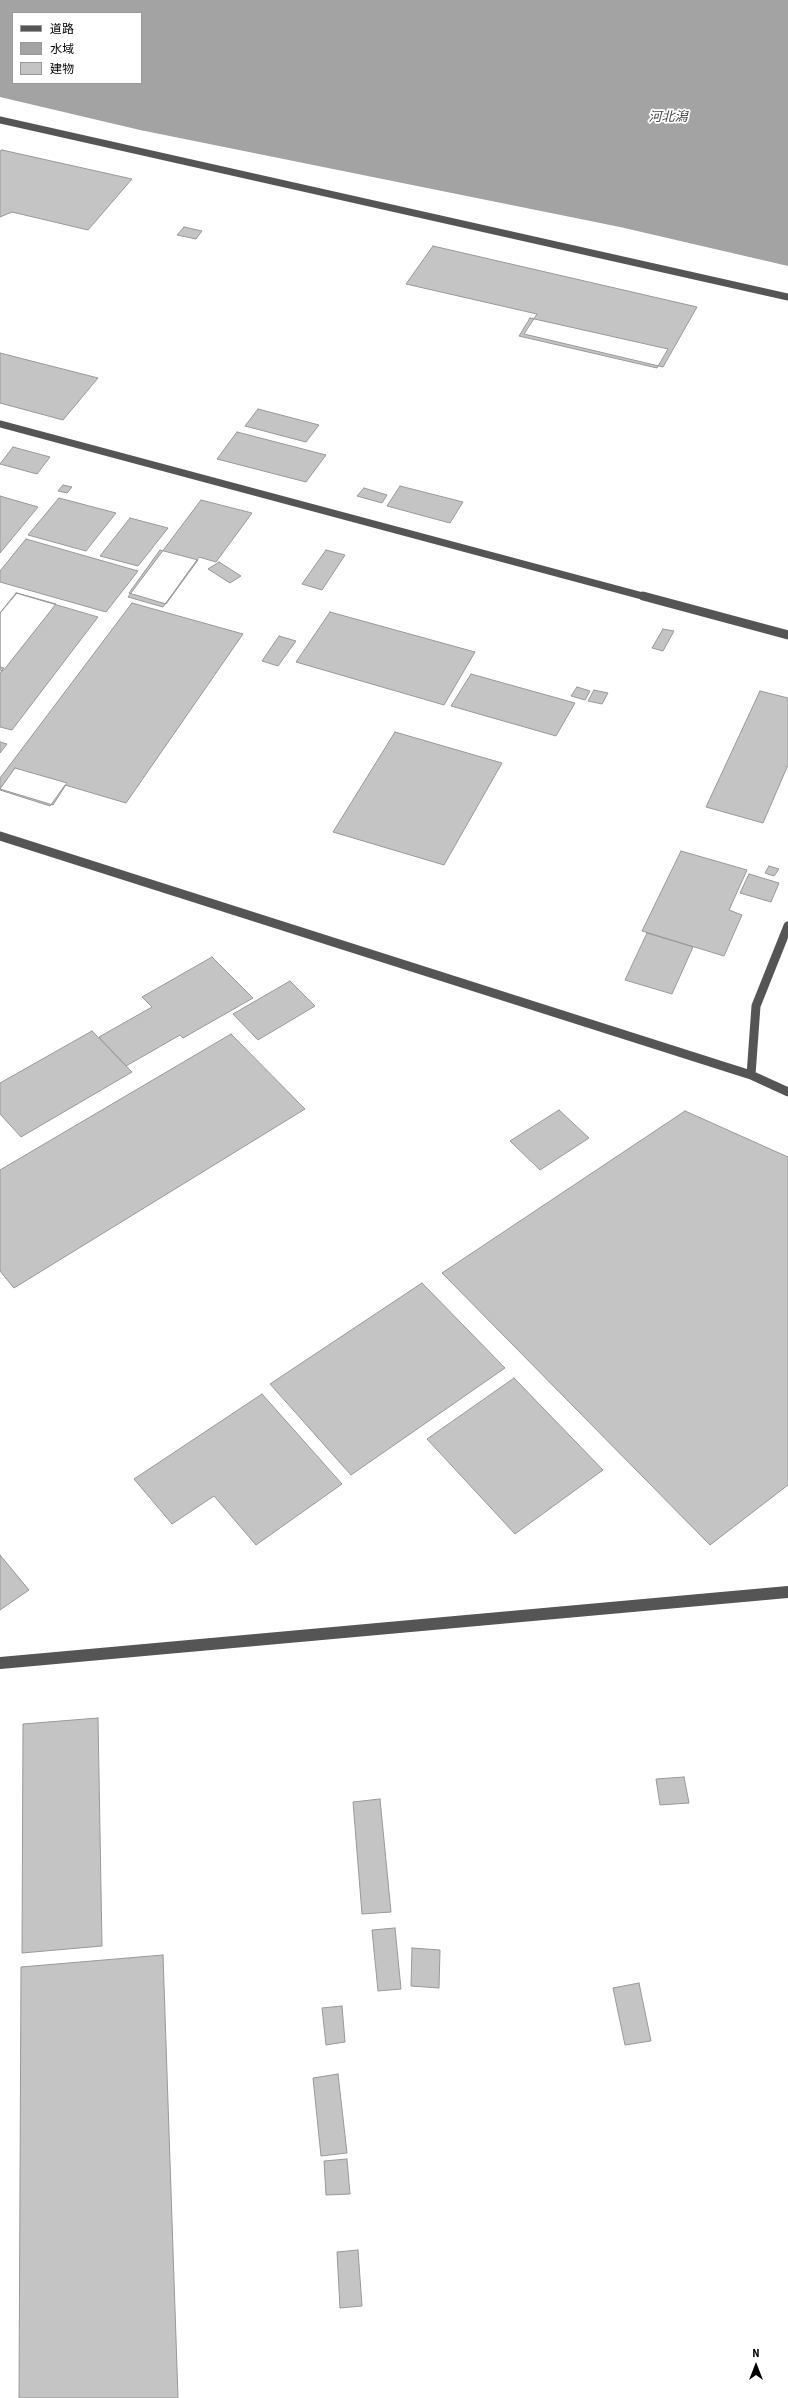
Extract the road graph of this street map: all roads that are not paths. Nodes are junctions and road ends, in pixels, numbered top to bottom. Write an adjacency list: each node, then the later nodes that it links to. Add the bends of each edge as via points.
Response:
1 (0, 121): 2 (street)
2 (788, 297)
3 (0, 424): 4 (street)
4 (788, 635)
5 (0, 836): 7 (street)
6 (788, 926): 7 (street, via 756,1006)
7 (751, 1075): 8 (street)
8 (788, 1092)
9 (788, 1592): 10 (street)
10 (0, 1663)

